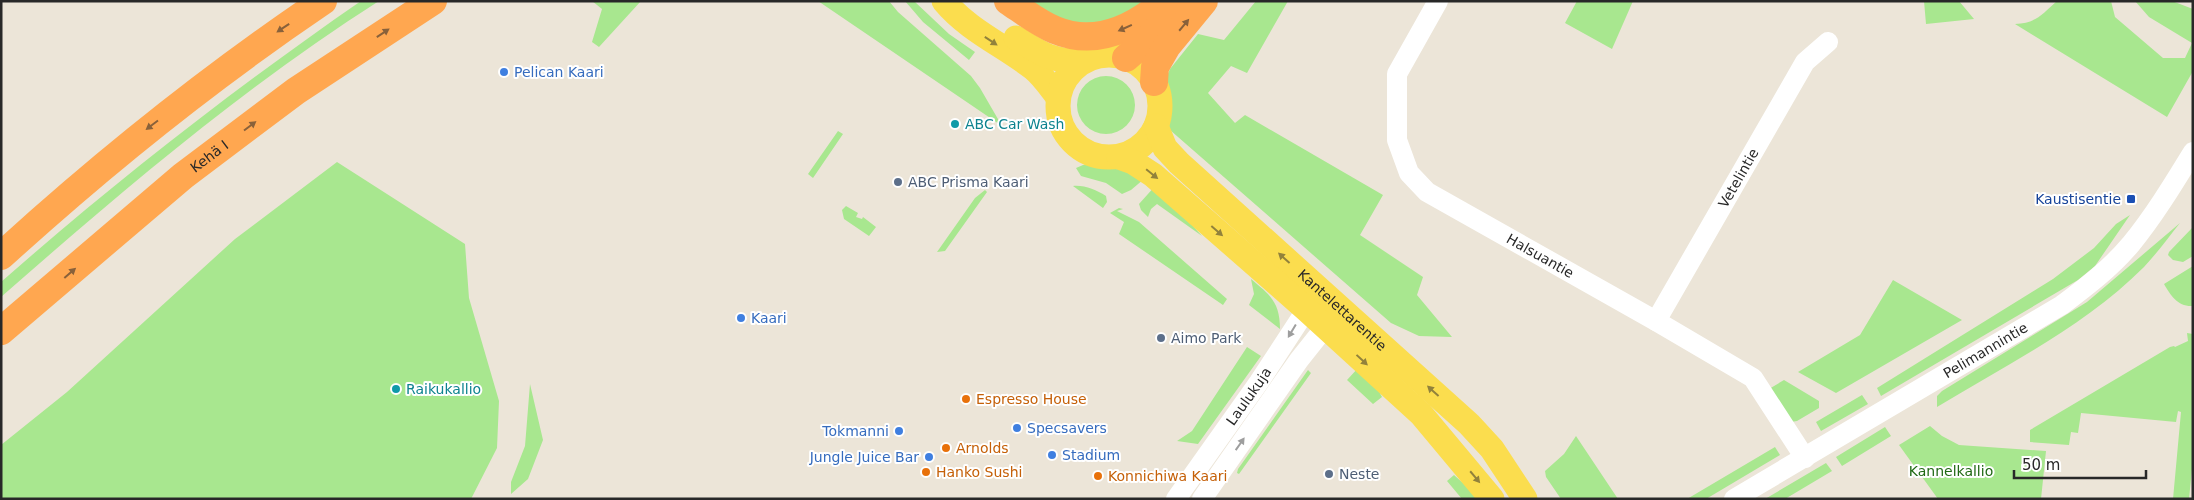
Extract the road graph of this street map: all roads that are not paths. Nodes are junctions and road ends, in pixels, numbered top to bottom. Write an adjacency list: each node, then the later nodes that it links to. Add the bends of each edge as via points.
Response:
1 (323, 1): 18 (highway, one-way to 18, via 146,130)
2 (433, 1): 22 (highway, Kehä I, one-way to 2, via 183,176 296,91)
3 (944, 1): 14 (main road, one-way to 14, via 982,35 1033,68)
4 (965, 1): 12 (main road, via 1043,55 1054,60)
5 (1008, 1): 6 (highway, one-way to 5, via 1125,29 1092,37 1055,30)
6 (1165, 1)
7 (1182, 1): 11 (highway)
8 (1204, 1): 13 (highway, one-way to 8, via 1155,67 1167,46)
9 (1438, 1): 24 (street, Halsuantie, via 1397,74 1397,140 1409,173 1427,192)
10 (1828, 42): 24 (street, Vetelintie, via 1805,62)
11 (1126, 58): 12 (main road, via 1104,55); 13 (main road, via 1142,68)
12 (1082, 62): 14 (main road, via 1066,77)
13 (1154, 82): 15 (main road, via 1160,104)
14 (1058, 97): 16 (main road, via 1058,117 1069,139 1088,154)
15 (1156, 126): 16 (main road, via 1141,146); 21 (main road, Kantelettarentie, one-way to 15, via 1171,155 1160,140)
16 (1118, 157): 21 (main road, Kantelettarentie, one-way to 21, via 1153,175)
17 (2189, 158): 27 (street, Pelimannintie, via 2130,245 2062,305)
18 (53, 209): 19 (highway); 20 (highway)
19 (1, 234)
20 (1, 256)
21 (1313, 300): 23 (main road, Kantelettarentie); 28 (street, Laulukuja, one-way to 28)
22 (33, 305): 25 (highway, Kehä I); 26 (highway)
23 (1333, 318): 29 (street, Laulukuja, one-way to 23, via 1299,360); 30 (main road, Kantelettarentie, one-way to 30, via 1421,414); 31 (main road, Kantelettarentie, one-way to 23, via 1492,450 1469,424)
24 (1656, 320): 27 (street, Halsuantie, via 1753,378)
25 (1, 331)
26 (1, 346)
27 (1805, 458): 32 (street, Pelimannintie)
28 (1176, 499)
29 (1202, 499)
30 (1492, 499)
31 (1525, 499)
32 (1734, 499)

